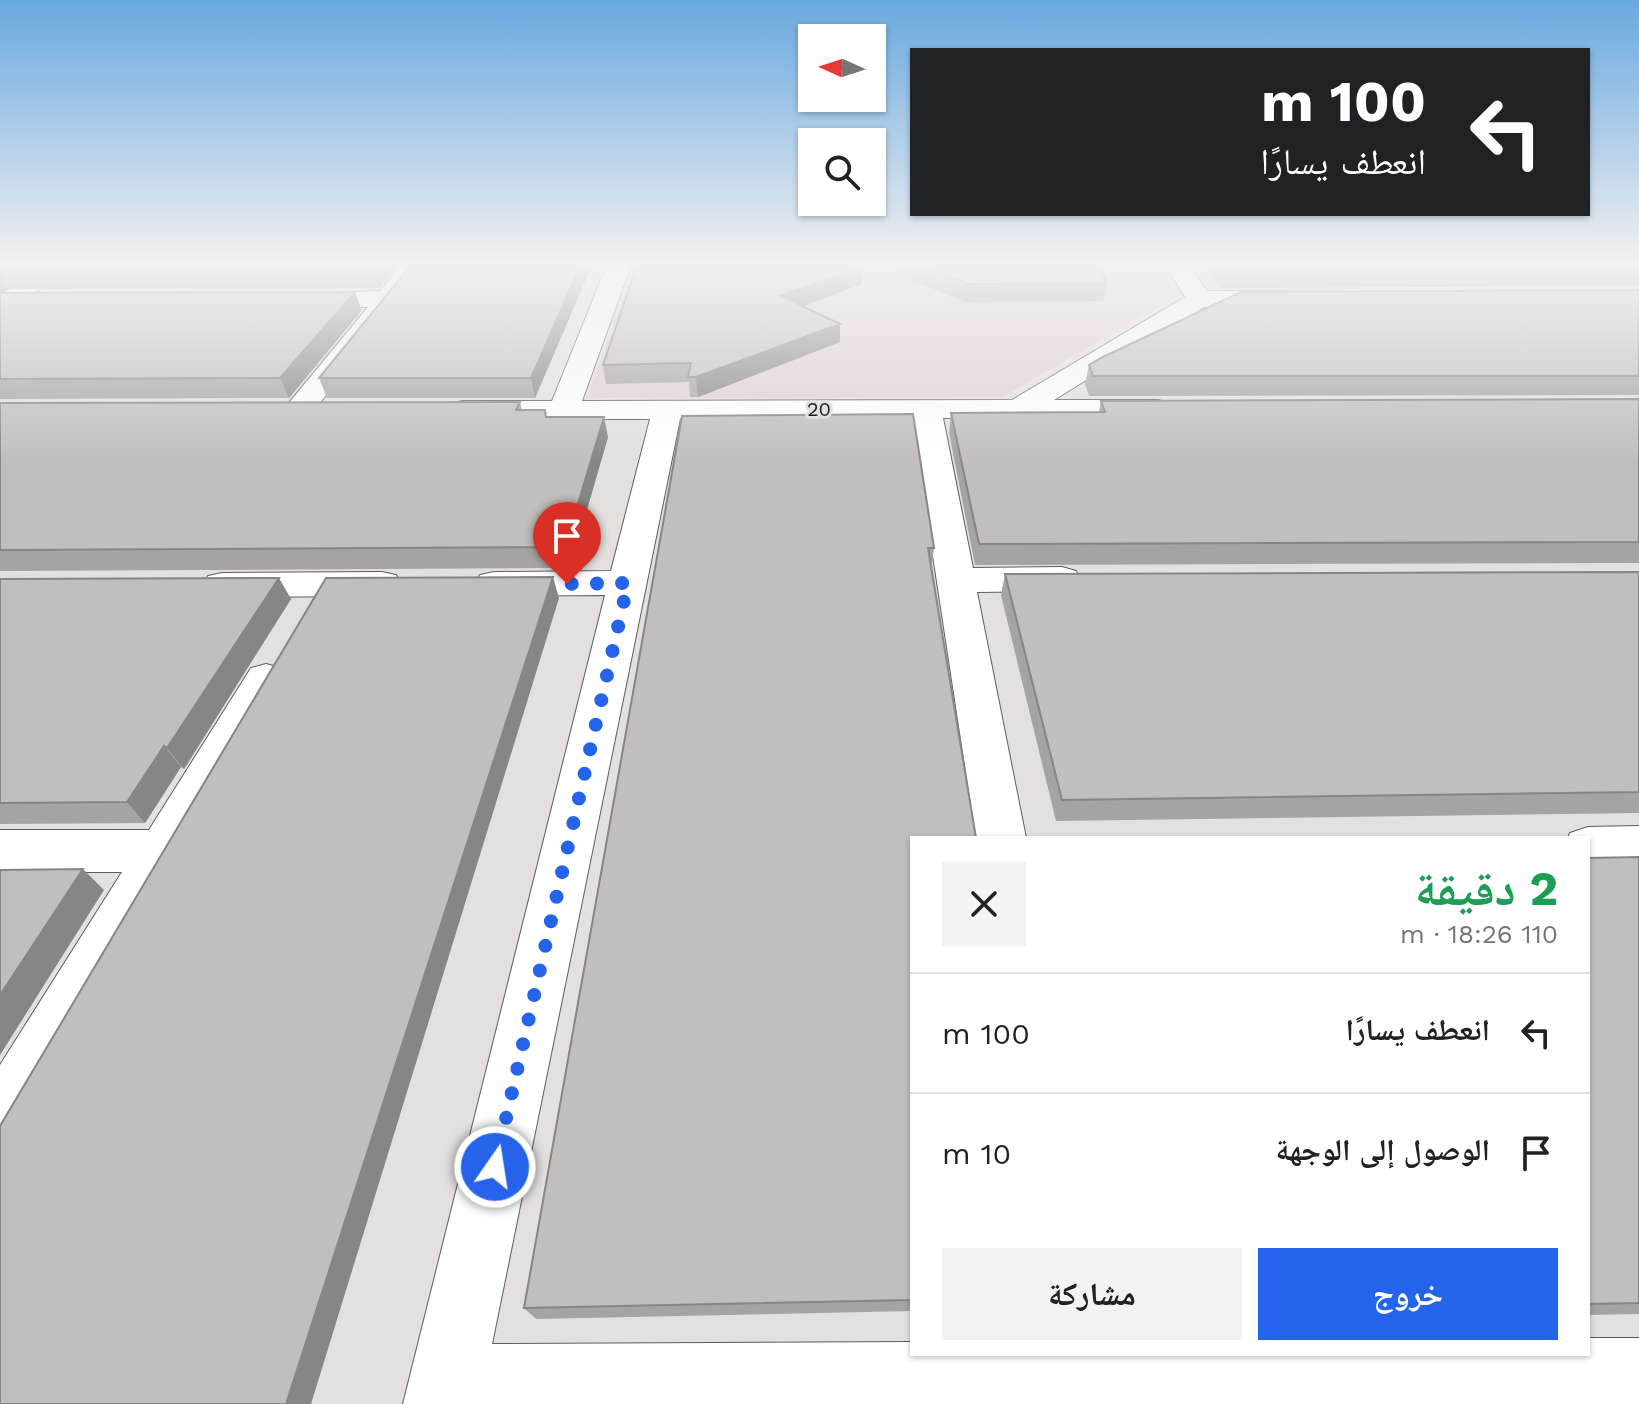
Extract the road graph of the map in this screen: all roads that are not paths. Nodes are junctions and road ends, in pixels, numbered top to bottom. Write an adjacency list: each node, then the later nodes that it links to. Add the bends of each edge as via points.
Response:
1 (363, 331): 7 (street)
2 (594, 331): 10 (street)
3 (1147, 331): 6 (street)
4 (1194, 408): 6 (street, 20)
5 (926, 409): 6 (street, 20); 11 (street, 20); 14 (street)
6 (1019, 409)
7 (299, 410): 8 (street); 12 (street)
8 (330, 410)
9 (439, 410): 10 (street, 20)
10 (563, 410): 11 (street, 20)
11 (667, 410): 15 (street)
12 (267, 411)
13 (1099, 579): 14 (street)
14 (956, 580): 20 (street)
15 (628, 583): 17 (street); 28 (street)
16 (414, 584): 19 (street)
17 (460, 584)
18 (185, 585): 19 (street)
19 (304, 615): 24 (street)
20 (1001, 836)
21 (1639, 847): 22 (street)
22 (1590, 848)
23 (0, 851): 24 (street)
24 (163, 851): 25 (street)
25 (0, 1123)
26 (1092, 1366): 27 (street); 28 (street)
27 (1639, 1376)
28 (444, 1393)

